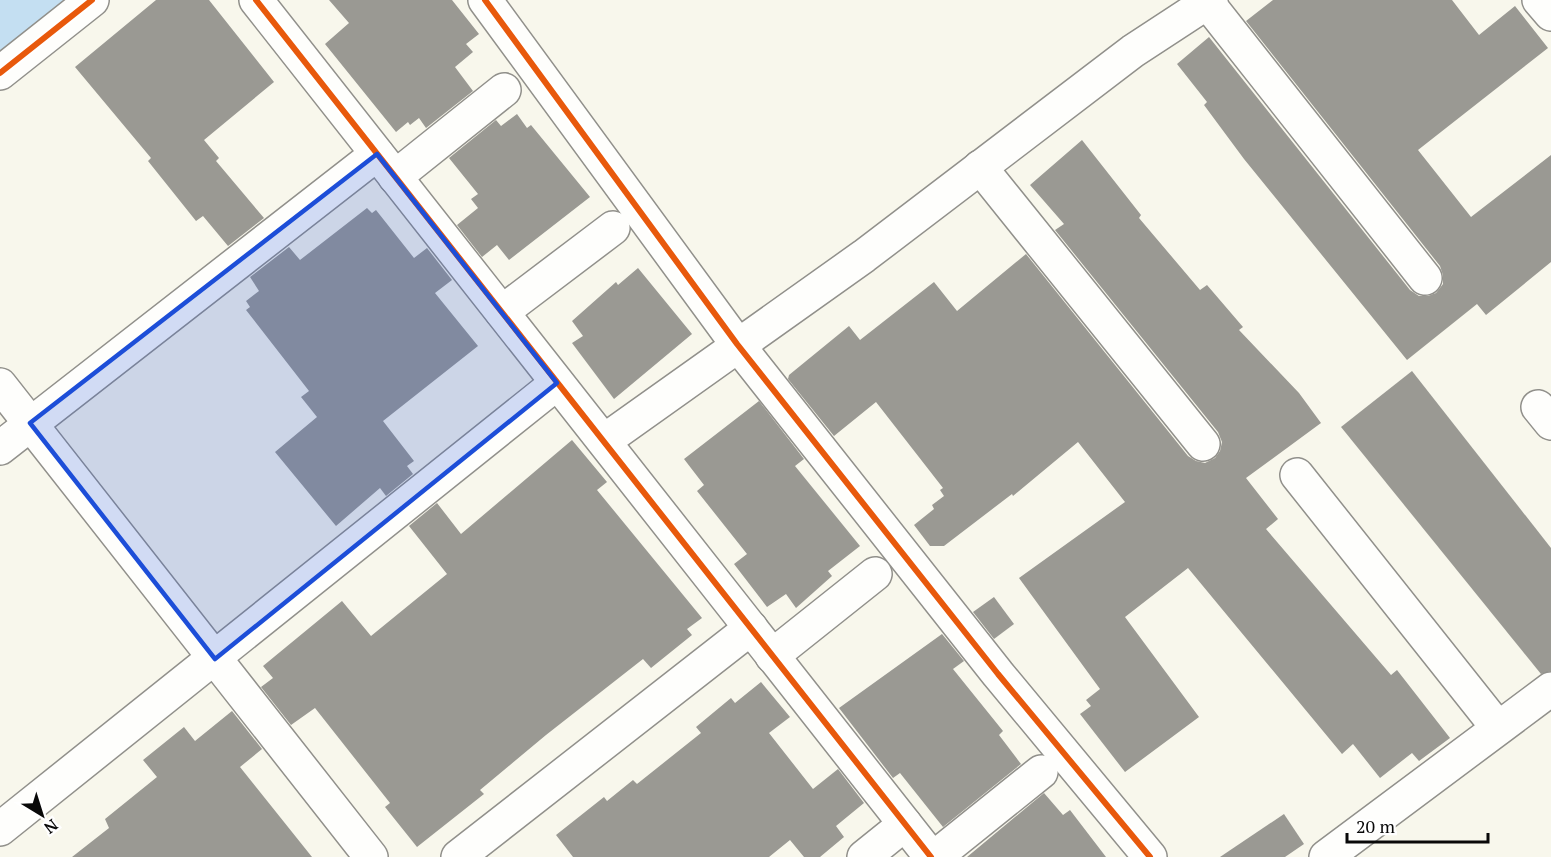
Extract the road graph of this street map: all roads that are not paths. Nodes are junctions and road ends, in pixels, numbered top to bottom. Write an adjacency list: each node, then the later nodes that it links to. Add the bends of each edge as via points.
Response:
1 (92, 0): 7 (street)
2 (256, 0): 9 (street)
3 (485, 0): 14 (street)
4 (1539, 0): 6 (street)
5 (1209, 1): 10 (street, via 1133,51); 12 (street)
6 (1551, 14)
7 (0, 73)
8 (504, 90): 9 (street)
9 (386, 166): 13 (street); 17 (street)
10 (980, 167): 14 (street, via 864,256); 19 (street)
11 (613, 228): 13 (street)
12 (1425, 278)
13 (502, 312): 15 (street)
14 (737, 345): 18 (street); 35 (street, via 998,674)
15 (557, 383): 18 (street); 25 (street)
16 (0, 385): 17 (street)
17 (30, 423): 20 (street); 25 (street)
18 (604, 441): 23 (street)
19 (1203, 444)
20 (0, 448)
21 (1298, 475): 27 (street)
22 (875, 574): 24 (street)
23 (751, 628): 24 (street); 32 (street)
24 (772, 656): 29 (street)
25 (215, 659): 30 (street); 31 (street)
26 (1551, 689): 27 (street)
27 (1498, 728): 36 (street)
28 (1041, 772): 34 (street)
29 (904, 824): 33 (street); 34 (street)
30 (0, 829)
31 (371, 857)
32 (458, 857)
33 (864, 857)
34 (933, 857)
35 (1150, 857)
36 (1326, 857)

